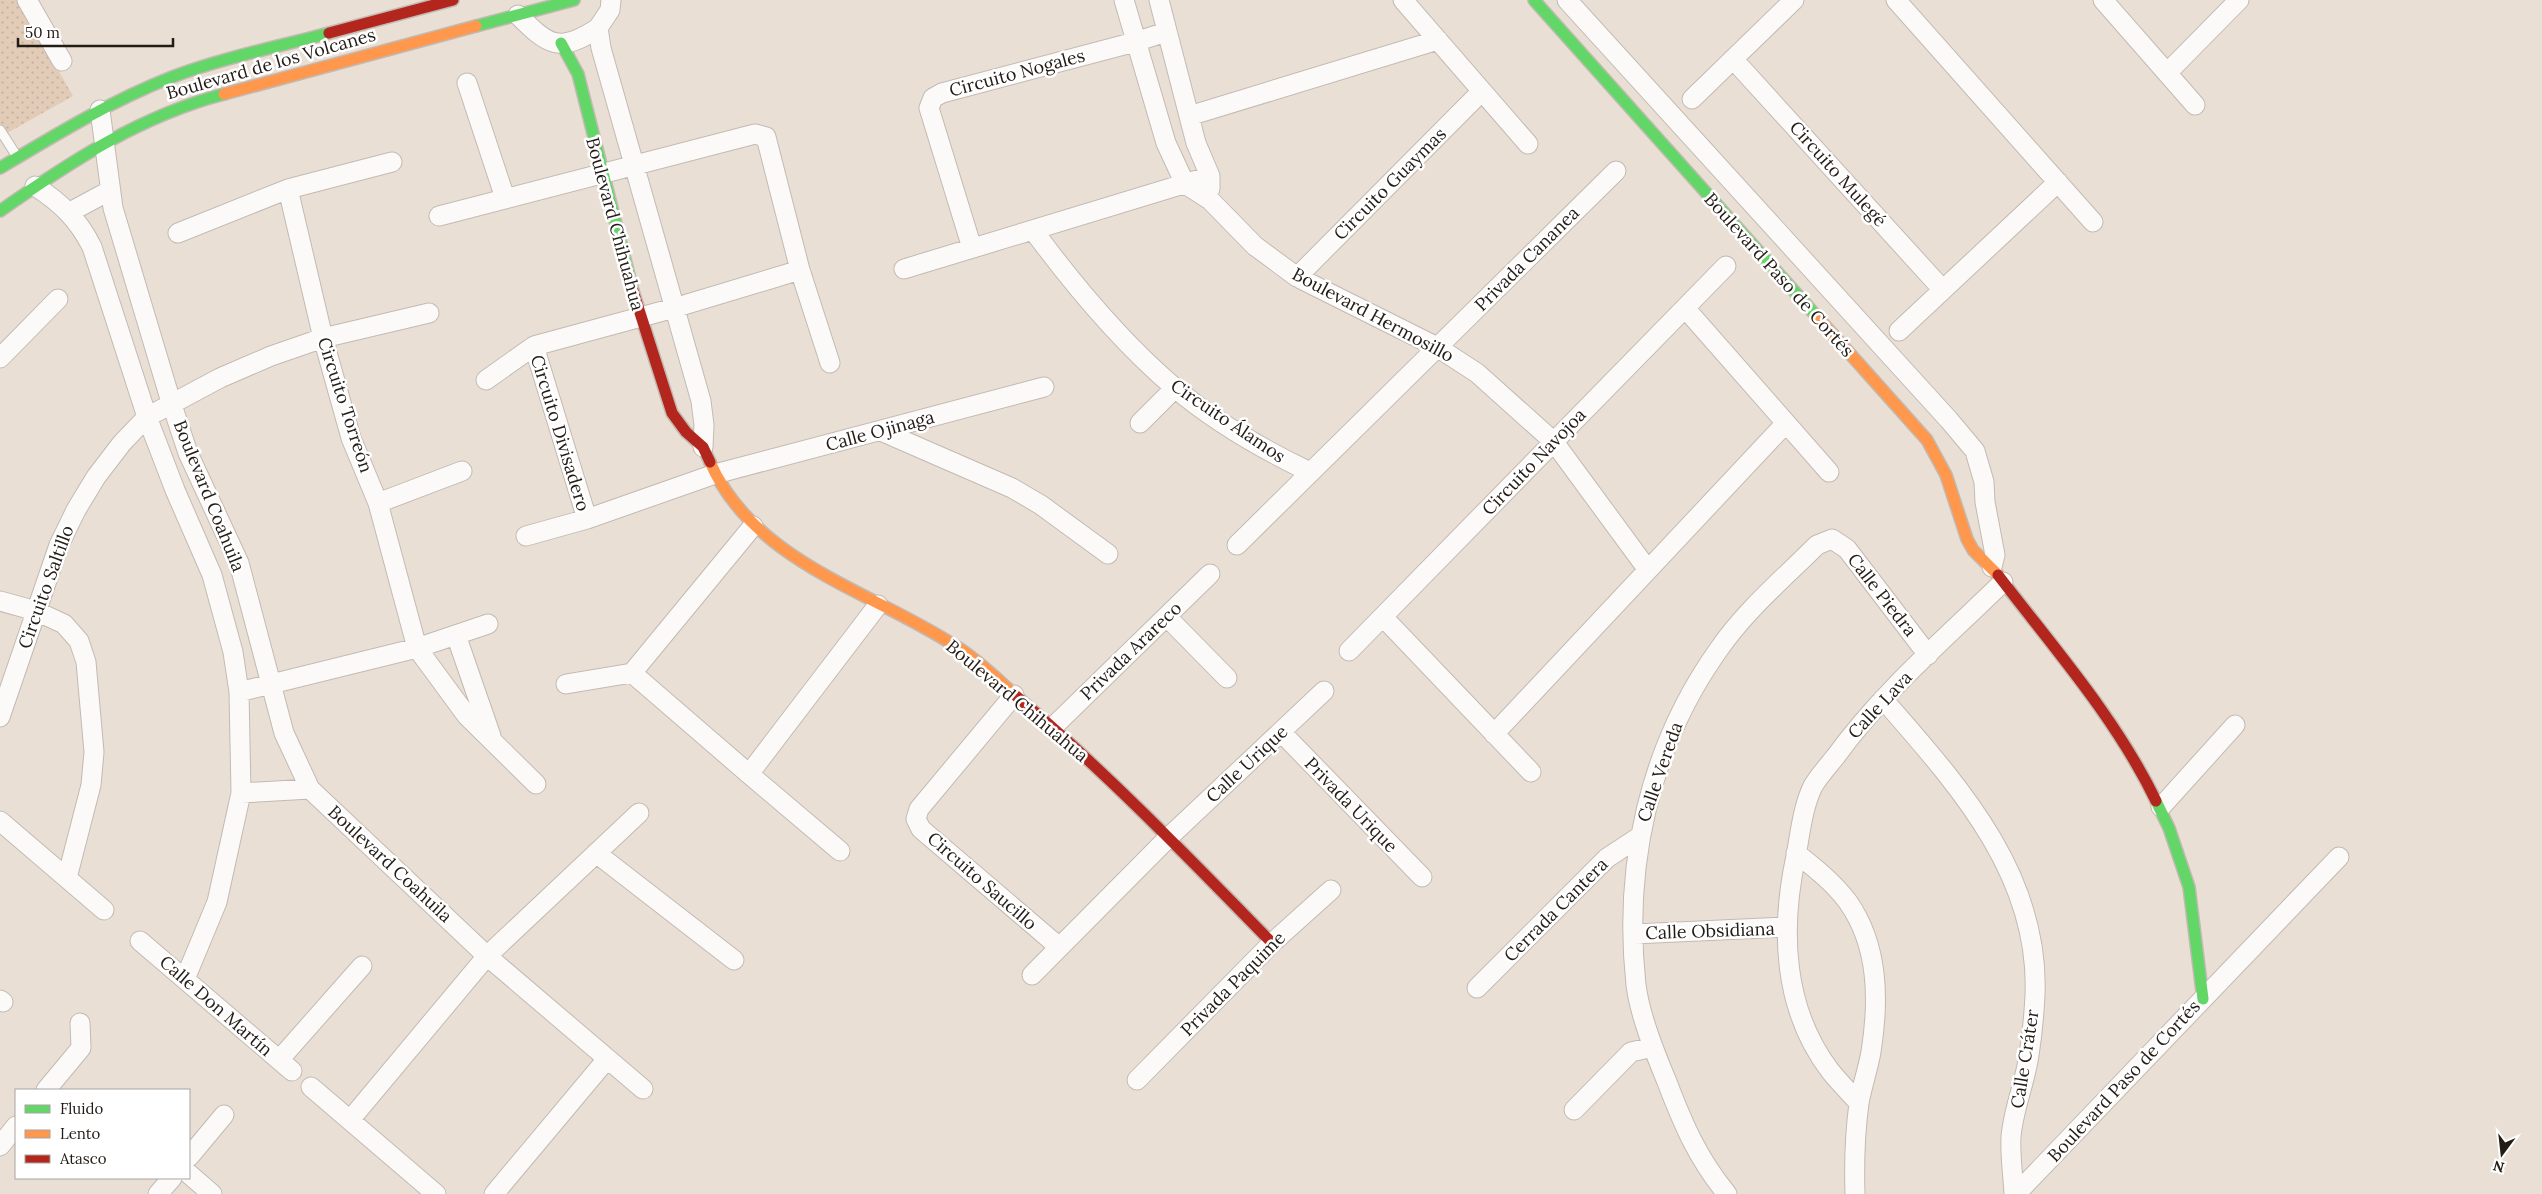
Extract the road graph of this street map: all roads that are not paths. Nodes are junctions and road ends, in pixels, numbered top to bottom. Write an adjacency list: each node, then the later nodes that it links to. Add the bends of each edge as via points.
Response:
1 (454, 0): 27 (street, Boulevard de los Volcanes, via 196,68 158,81)
2 (574, 0): 14 (street, Boulevard de los Volcanes)
3 (611, 0): 15 (street, via 610,10)
4 (1124, 0): 18 (street)
5 (1159, 0): 16 (street)
6 (1403, 0): 17 (street)
7 (1534, 0): 33 (street, Boulevard Paso de Cortés)
8 (1567, 0): 29 (street, Boulevard Paso de Cortés)
9 (1794, 0): 20 (street)
10 (1896, 0): 41 (street)
11 (2103, 0): 22 (street)
12 (2239, 0): 22 (street)
13 (29, 1): 21 (street)
14 (518, 15): 19 (street, via 541,38); 31 (street, Boulevard de los Volcanes, via 189,103 158,114)
15 (598, 28): 19 (street, via 581,40); 36 (street, Boulevard Chihuahua)
16 (1166, 32): 18 (street, Circuito Nogales); 28 (street)
17 (1438, 40): 24 (street); 28 (street)
18 (1136, 42): 42 (street, via 1166,143); 54 (street, Circuito Nogales, via 933,98 929,108)
19 (561, 43): 39 (street, Boulevard Chihuahua, via 578,74)
20 (1733, 59): 25 (street); 59 (street, Circuito Mulegé)
21 (62, 61)
22 (2167, 74): 26 (street)
23 (467, 83): 46 (street)
24 (1482, 92): 32 (street); 58 (street, Circuito Guaymas)
25 (1692, 99)
26 (2194, 105)
27 (100, 110): 31 (street, Boulevard Coahuila); 34 (street, Boulevard de los Volcanes)
28 (1189, 116): 40 (street)
29 (1684, 127): 33 (street); 76 (street, Boulevard Paso de Cortés)
30 (0, 130): 34 (lane)
31 (105, 141): 43 (street, Boulevard de los Volcanes); 45 (street, Boulevard Coahuila)
32 (1528, 144)
33 (1664, 146): 80 (street, Boulevard Paso de Cortés)
34 (18, 157): 37 (street, Boulevard de los Volcanes)
35 (392, 162): 44 (street)
36 (634, 164): 39 (street); 57 (street, via 755,134 766,137); 61 (street, Boulevard Chihuahua)
37 (0, 168)
38 (1616, 171): 68 (street, Privada Cananea)
39 (601, 172): 46 (street); 64 (street, Boulevard Chihuahua)
40 (1210, 176): 42 (street); 47 (street)
41 (2058, 182): 51 (street); 59 (street)
42 (1185, 184): 47 (street, Boulevard Hermosillo); 52 (street)
43 (35, 186): 48 (street, Boulevard de los Volcanes); 49 (street, Boulevard Coahuila)
44 (288, 189): 53 (street); 66 (street, Circuito Torreón)
45 (109, 191): 49 (street); 74 (street, Boulevard Coahuila)
46 (505, 198): 50 (street)
47 (1210, 200): 58 (street, Boulevard Hermosillo, via 1255,246)
48 (0, 212)
49 (70, 212): 75 (street, Boulevard Coahuila, via 83,228 97,260)
50 (439, 216)
51 (2093, 222)
52 (1033, 230): 54 (street); 73 (street, Circuito Álamos, via 1074,285)
53 (178, 233)
54 (972, 248): 56 (street)
55 (1726, 266): 62 (street, Circuito Navojoa)
56 (904, 269)
57 (800, 270): 61 (street, Circuito Divisadero); 70 (street)
58 (1297, 277): 68 (street, Boulevard Hermosillo)
59 (1943, 290): 65 (street)
60 (58, 299): 69 (street)
61 (674, 308): 64 (street, Circuito Divisadero); 82 (street, Boulevard Chihuahua, via 701,401)
62 (1685, 308): 78 (street); 81 (street, Circuito Navojoa)
63 (429, 313): 66 (street, Circuito Saltillo)
64 (639, 317): 67 (street, Circuito Divisadero); 82 (street, Boulevard Chihuahua, via 672,413)
65 (1899, 331)
66 (323, 338): 74 (street, Circuito Saltillo, via 246,367); 87 (street, Circuito Torreón, via 351,438)
67 (534, 346): 71 (street, Circuito Divisadero); 88 (street, Circuito Divisadero)
68 (1437, 347): 81 (street, Boulevard Hermosillo, via 1477,373); 84 (street)
69 (0, 358)
70 (830, 363)
71 (486, 380)
72 (1044, 387): 79 (street, Calle Ojinaga)
73 (1176, 388): 77 (street); 84 (street, Circuito Álamos, via 1271,453)
74 (171, 402): 75 (street, Circuito Saltillo); 110 (street, Boulevard Coahuila, via 188,453 239,562)
75 (147, 418): 100 (street, Circuito Saltillo, via 122,443 76,510 59,545); 113 (street, Boulevard Coahuila, via 212,575 233,652)
76 (1949, 420): 80 (street); 94 (street, Boulevard Paso de Cortés, via 1975,451 1984,482 1995,555)
77 (1140, 423)
78 (1786, 423): 85 (street); 95 (street)
79 (881, 431): 86 (street, Calle Ojinaga); 93 (street, via 1012,488)
80 (1927, 440): 94 (street, Boulevard Paso de Cortés, via 1948,479 1967,543 1979,559)
81 (1554, 442): 95 (street, Boulevard Hermosillo); 102 (street, Circuito Navojoa)
82 (703, 447): 86 (street, Boulevard Chihuahua)
83 (462, 471): 87 (street)
84 (1310, 472): 92 (street)
85 (1829, 472)
86 (715, 474): 88 (street, Circuito Divisadero); 89 (street, Boulevard Chihuahua)
87 (378, 503): 105 (street, Circuito Torreón)
88 (587, 519): 90 (street, Circuito Divisadero)
89 (753, 526): 99 (street, Boulevard Chihuahua, via 815,570); 108 (street)
90 (526, 536)
91 (1832, 539): 107 (street, Calle Piedra, via 1846,549); 131 (street, Calle Vereda, via 1818,545 1738,625 1719,649 1686,702 1667,743)
92 (1236, 545)
93 (1108, 554)
94 (1992, 566): 97 (street, Boulevard Paso de Cortés)
95 (1648, 570): 120 (street)
96 (1210, 574): 101 (street, Privada Arareco)
97 (2003, 582): 107 (street, Calle Lava); 127 (street, Boulevard Paso de Cortés, via 2115,727)
98 (0, 600): 100 (street)
99 (878, 605): 114 (street, Boulevard Chihuahua, via 958,647); 123 (street)
100 (36, 611): 116 (street, Circuito Saltillo); 137 (street, via 64,624 79,641 86,662 94,752 92,785)
101 (1167, 617): 109 (street); 118 (street, Privada Arareco)
102 (1383, 617): 106 (street, Circuito Navojoa); 120 (street)
103 (488, 624): 104 (street)
104 (456, 635): 105 (street); 121 (street)
105 (417, 648): 110 (street); 121 (street, via 467,716)
106 (1350, 652)
107 (1928, 655): 115 (street, Calle Lava)
108 (632, 673): 111 (street); 123 (street)
109 (1227, 678)
110 (270, 684): 113 (street); 125 (street, Boulevard Coahuila, via 284,733)
111 (566, 684)
112 (1324, 691): 119 (street, Calle Urique)
113 (238, 692): 126 (street, Boulevard Coahuila)
114 (1014, 695): 118 (street, Boulevard Chihuahua); 144 (street, Circuito Saucillo, via 919,809 916,819 921,829)
115 (1883, 699): 134 (street, Calle Lava, via 1848,738 1813,787); 174 (street, Calle Cráter, via 1978,814 2007,863 2025,913 2035,993 2029,1056 2011,1137)
116 (0, 717)
117 (2235, 725): 127 (street)
118 (1053, 727): 130 (street, Boulevard Chihuahua)
119 (1281, 732): 130 (street, Calle Urique); 136 (street, Privada Urique)
120 (1494, 734): 122 (street)
121 (491, 738): 124 (street)
122 (1530, 772)
123 (749, 774): 132 (street)
124 (536, 784)
125 (310, 789): 126 (street); 145 (street, Boulevard Coahuila)
126 (241, 793): 149 (street, Boulevard Coahuila, via 217,902)
127 (2161, 807): 151 (street, Boulevard Paso de Cortés, via 2185,872 2193,909)
128 (639, 813): 133 (street)
129 (0, 821): 137 (street)
130 (1169, 837): 143 (street, Boulevard Chihuahua); 144 (street)
131 (1639, 837): 141 (street, Calle Vereda, via 1634,877); 150 (street, Cerrada Cantera, via 1607,858)
132 (840, 851)
133 (596, 853): 145 (street); 146 (street)
134 (1796, 853): 140 (street, Calle Lava); 159 (street, via 1824,875 1848,902 1866,934 1875,975 1877,1005 1871,1052)
135 (2339, 857): 151 (street)
136 (1422, 877)
137 (67, 878): 139 (street)
138 (1331, 890): 143 (street, Privada Paquime)
139 (104, 910)
140 (1786, 927): 141 (street, Calle Obsidiana); 159 (street, Calle Lava, via 1795,999 1809,1034 1831,1071)
141 (1634, 934): 153 (street, Calle Vereda, via 1636,986)
142 (140, 941): 149 (street, Calle Don Martín)
143 (1272, 943): 155 (street, Privada Paquime)
144 (1058, 946): 148 (street)
145 (487, 956): 154 (street, Boulevard Coahuila); 162 (street)
146 (734, 960)
147 (362, 966): 149 (street, Calle Don Martín, via 285,1065)
148 (1032, 974)
149 (185, 979)
150 (1476, 988)
151 (2203, 999): 174 (street, Boulevard Paso de Cortés)
152 (80, 1023): 157 (street, via 81,1048)
153 (1653, 1047): 160 (street, via 1631,1052); 172 (street, Calle Vereda, via 1686,1132)
154 (608, 1058): 158 (street, Boulevard Coahuila); 171 (street)
155 (1137, 1080)
156 (311, 1087): 162 (street)
157 (47, 1089)
158 (643, 1089)
159 (1859, 1103): 173 (street)
160 (1574, 1110)
161 (224, 1115): 165 (street)
162 (350, 1120): 170 (street)
163 (15, 1127): 164 (street)
164 (0, 1146)
165 (190, 1156)
166 (190, 1175): 169 (street)
167 (171, 1179): 168 (street)
168 (158, 1194)
169 (212, 1194)
170 (436, 1194)
171 (494, 1194)
172 (1727, 1194)
173 (1855, 1194)
174 (2015, 1194)

